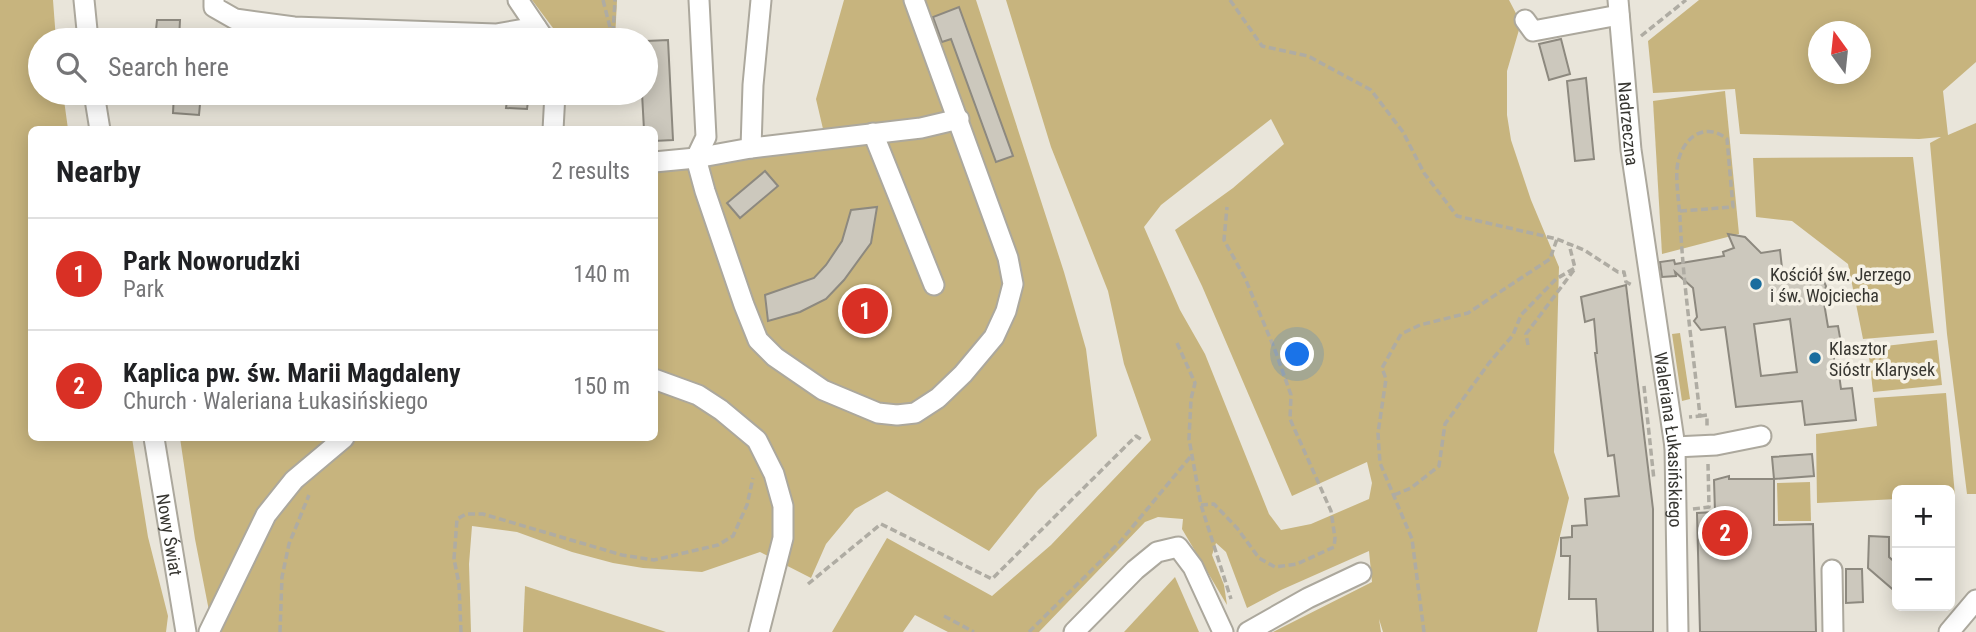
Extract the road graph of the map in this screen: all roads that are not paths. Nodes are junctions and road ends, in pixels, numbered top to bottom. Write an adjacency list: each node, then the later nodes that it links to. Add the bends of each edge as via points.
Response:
1 (85, 0): 9 (street)
2 (214, 0): 10 (street, via 214,7 235,19)
3 (518, 0): 11 (street)
4 (699, 0): 19 (street, via 706,137)
5 (761, 0): 18 (street)
6 (914, 0): 14 (street)
7 (1619, 8): 8 (street, via 1533,31); 21 (street, Nadrzeczna, via 1631,150)
8 (1525, 20)
9 (87, 28)
10 (320, 28)
11 (537, 28)
12 (96, 105): 15 (street)
13 (554, 105): 16 (street)
14 (959, 118): 17 (street); 19 (street, via 1013,284 994,337 963,374 915,413 878,413 823,390 758,340)
15 (99, 126)
16 (553, 126)
17 (873, 133): 18 (street); 22 (street)
18 (751, 148): 19 (street)
19 (696, 158): 20 (street)
20 (658, 162)
21 (1646, 248): 27 (street, Waleriana Łukasińskiego)
22 (934, 285)
23 (658, 380): 33 (street, via 698,395 721,410 751,435 774,474 785,520)
24 (1761, 436): 27 (street)
25 (154, 441): 31 (street, Nowy Świat)
26 (340, 441): 32 (street, via 294,480 265,515)
27 (1675, 447): 37 (street, Waleriana Łukasińskiego)
28 (1832, 570): 38 (street)
29 (1361, 573): 36 (street)
30 (1976, 600): 39 (street)
31 (186, 632)
32 (209, 632)
33 (759, 632)
34 (1074, 632): 35 (street, via 1157,552 1178,547 1193,567)
35 (1223, 632)
36 (1248, 632)
37 (1678, 632)
38 (1833, 632)
39 (1949, 632)

